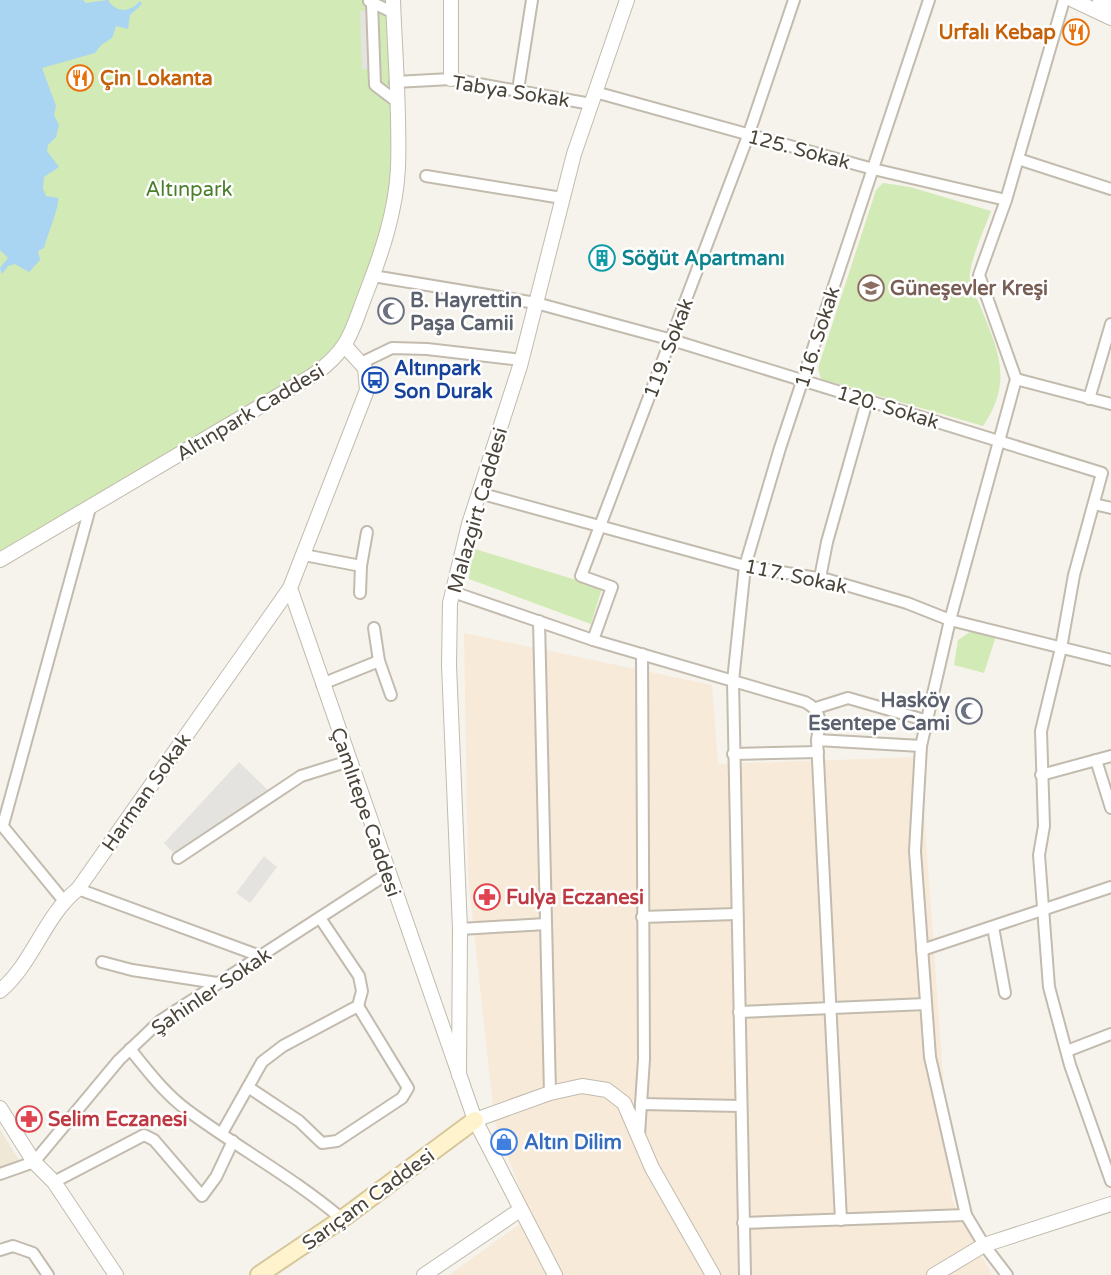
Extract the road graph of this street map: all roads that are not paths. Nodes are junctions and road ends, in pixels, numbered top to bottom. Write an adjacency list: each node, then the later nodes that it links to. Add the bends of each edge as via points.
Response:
1 (451, 0): 12 (street)
2 (532, 0): 14 (street)
3 (627, 0): 15 (street, Malazgirt Caddesi)
4 (794, 0): 17 (street, 119. Sokak)
5 (929, 0): 19 (street, 116. Sokak)
6 (1064, 0): 18 (street)
7 (1073, 0): 11 (street)
8 (1100, 0): 9 (street)
9 (1111, 4)
10 (394, 6): 13 (street, Altınpark Caddesi); 16 (street, via 370,2 375,85)
11 (1111, 18)
12 (451, 79): 13 (street, Tabya Sokak); 14 (street, Tabya Sokak)
13 (395, 82): 16 (street, Altınpark Caddesi)
14 (518, 90): 15 (street, Tabya Sokak)
15 (593, 98): 17 (street, 125. Sokak); 22 (street, Malazgirt Caddesi)
16 (396, 101): 24 (street, Altınpark Caddesi, via 398,170 390,221)
17 (748, 136): 19 (street, 125. Sokak); 27 (street, 119. Sokak)
18 (1017, 159): 21 (street); 23 (street)
19 (873, 169): 23 (street, 125. Sokak); 32 (street, 116. Sokak)
20 (426, 176): 22 (street)
21 (1111, 189)
22 (562, 198): 25 (street, Malazgirt Caddesi)
23 (1006, 200): 31 (street, via 979,275)
24 (373, 276): 25 (street, 120. Sokak); 28 (street, Altınpark Caddesi)
25 (536, 303): 27 (street, 120. Sokak); 29 (street, Malazgirt Caddesi)
26 (1111, 324): 33 (street)
27 (672, 340): 32 (street, 120. Sokak); 41 (street, 119. Sokak)
28 (345, 346): 30 (street); 39 (street, Altınpark Caddesi, via 315,374)
29 (522, 360): 30 (street, via 392,348); 37 (street, Malazgirt Caddesi)
30 (361, 363): 43 (street, via 367,390)
31 (1016, 379): 33 (street); 36 (street)
32 (802, 380): 34 (street, 120. Sokak); 46 (street, 116. Sokak)
33 (1089, 399): 35 (street)
34 (867, 401): 36 (street, 120. Sokak); 47 (street)
35 (1111, 404)
36 (997, 441): 38 (street, 120. Sokak, via 1102,473); 51 (street)
37 (479, 493): 41 (street, 117. Sokak); 49 (street, Malazgirt Caddesi)
38 (1094, 504): 40 (street); 55 (street, via 1074,575)
39 (90, 508): 44 (street, Altınpark Caddesi); 73 (street)
40 (1111, 508)
41 (598, 525): 46 (street, 117. Sokak); 54 (street, 119. Sokak, via 581,576 612,587)
42 (367, 532): 45 (street)
43 (304, 555): 45 (street); 48 (street)
44 (0, 560)
45 (361, 566): 50 (street)
46 (746, 566): 47 (street, 117. Sokak); 59 (street, 116. Sokak)
47 (820, 578): 51 (street, 117. Sokak)
48 (290, 588): 60 (street, Çamlıtepe Caddesi); 77 (street, Harman Sokak)
49 (453, 592): 52 (street); 85 (street, Malazgirt Caddesi, via 449,665)
50 (360, 593)
51 (950, 620): 55 (street, 117. Sokak); 63 (street)
52 (539, 621): 54 (street); 83 (street)
53 (375, 628): 58 (street)
54 (593, 640): 56 (street)
55 (1061, 648): 57 (street, 117. Sokak); 71 (street, via 1041,731)
56 (642, 654): 59 (street); 81 (street)
57 (1111, 660)
58 (379, 661): 60 (street); 61 (street)
59 (733, 681): 62 (street); 67 (street, 116. Sokak)
60 (322, 684): 70 (street, Çamlıtepe Caddesi)
61 (391, 694)
62 (816, 708): 63 (street, via 848,698); 64 (street, via 821,717)
63 (928, 721): 65 (street)
64 (817, 740): 65 (street); 66 (street)
65 (921, 746): 86 (street, via 915,851)
66 (818, 752): 67 (street); 94 (street)
67 (733, 754): 80 (street, 116. Sokak)
68 (1111, 756): 69 (street)
69 (1095, 760): 71 (street); 72 (street)
70 (349, 761): 74 (street, via 301,776); 75 (street, Çamlıtepe Caddesi)
71 (1041, 775): 79 (street, via 1044,826 1039,855)
72 (1111, 808)
73 (2, 824): 78 (street)
74 (178, 858)
75 (387, 874): 82 (street, Şahinler Sokak); 99 (street, Çamlıtepe Caddesi)
76 (1111, 887): 79 (street)
77 (78, 889): 78 (street, Harman Sokak); 87 (street)
78 (64, 901): 90 (street, Harman Sokak, via 17,976)
79 (1043, 912): 84 (street); 98 (street, via 1049,987)
80 (736, 914): 81 (street); 95 (street, 116. Sokak)
81 (642, 917): 102 (street)
82 (320, 918): 87 (street, Şahinler Sokak); 93 (street, via 359,976 362,991)
83 (546, 924): 85 (street); 101 (street)
84 (993, 927): 86 (street); 91 (street)
85 (460, 929): 99 (street, Malazgirt Caddesi)
86 (922, 950): 92 (street)
87 (261, 956): 89 (street, Şahinler Sokak)
88 (102, 962): 89 (street)
89 (217, 983): 97 (street, Şahinler Sokak, via 160,1021)
90 (0, 991)
91 (1005, 993)
92 (926, 1004): 94 (street); 115 (street, via 930,1057)
93 (358, 1006): 100 (street, via 276,1051 262,1062); 100 (street, via 408,1088 402,1098 337,1141 322,1143 299,1120)
94 (830, 1008): 95 (street); 117 (street)
95 (739, 1012): 103 (street, 116. Sokak)
96 (1111, 1034): 98 (street)
97 (130, 1049): 106 (street, via 186,1110); 109 (street, Şahinler Sokak)
98 (1066, 1051): 111 (street)
99 (459, 1075): 105 (street, Çamlıtepe Caddesi)
100 (248, 1087): 106 (street)
101 (550, 1093): 105 (street); 107 (street, via 582,1086 607,1090 624,1102)
102 (641, 1104): 103 (street); 107 (street)
103 (741, 1106): 118 (street, 116. Sokak)
104 (0, 1108): 109 (street)
105 (476, 1120): 114 (street, Çamlıtepe Caddesi); 116 (main road, Sarıçam Caddesi)
106 (222, 1133): 108 (street)
107 (639, 1137): 126 (street, via 682,1224)
108 (233, 1140): 112 (street, via 216,1177 202,1196 154,1140 144,1135); 116 (street, via 316,1197)
109 (34, 1162): 110 (street); 112 (street)
110 (0, 1174)
111 (1111, 1181)
112 (54, 1182): 122 (street)
113 (1111, 1203): 119 (street)
114 (520, 1210): 124 (street); 125 (street, Çamlıtepe Caddesi)
115 (966, 1215): 117 (street); 119 (street)
116 (342, 1220): 123 (main road, Sarıçam Caddesi)
117 (841, 1220): 118 (street)
118 (743, 1223): 127 (street, 116. Sokak)
119 (984, 1245): 128 (street); 129 (street)
120 (0, 1250): 121 (street, via 13,1246 33,1253)
121 (48, 1275)
122 (116, 1275)
123 (259, 1275)
124 (424, 1275)
125 (555, 1275)
126 (713, 1275)
127 (744, 1275)
128 (934, 1275)
129 (1007, 1275)

